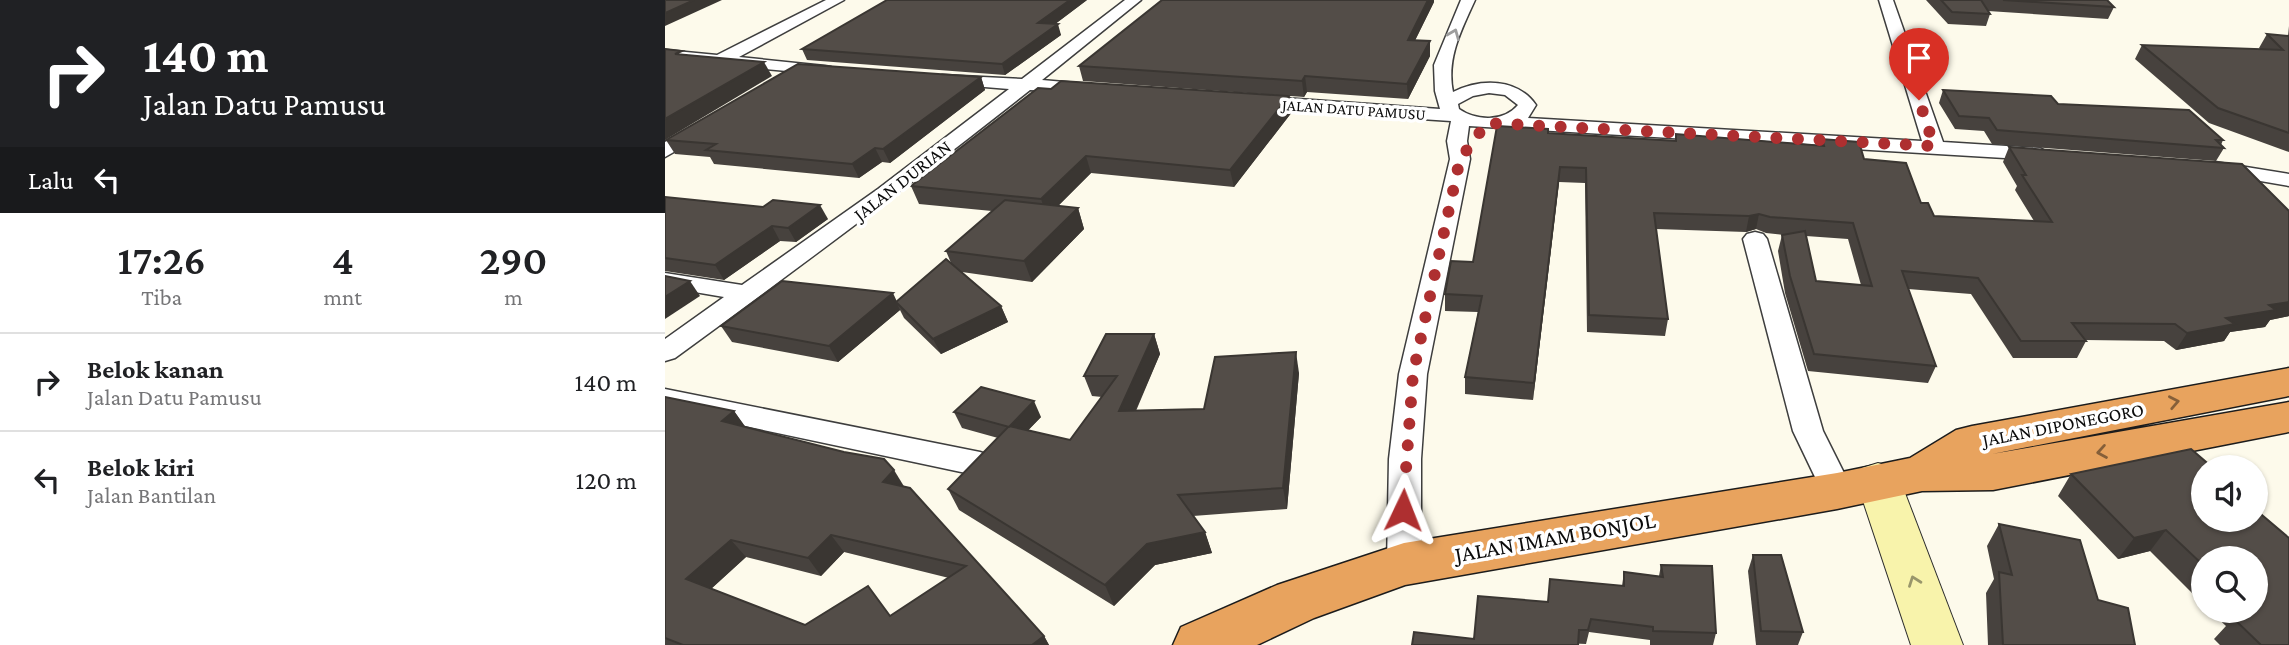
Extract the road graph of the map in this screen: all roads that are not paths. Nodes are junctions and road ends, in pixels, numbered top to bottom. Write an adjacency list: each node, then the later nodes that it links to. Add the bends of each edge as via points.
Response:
1 (837, 0): 6 (street)
2 (1133, 0): 12 (street, JALAN DURIAN)
3 (1468, 0): 7 (street, one-way to 3)
4 (1886, 0): 21 (street)
5 (665, 55): 6 (street)
6 (722, 60): 8 (street)
7 (1443, 68): 13 (street); 17 (street, via 1440,82)
8 (801, 69): 9 (street); 11 (street)
9 (839, 72)
10 (929, 78): 12 (street)
11 (778, 83)
12 (1025, 84): 14 (street); 29 (street, JALAN DURIAN)
13 (1486, 88): 16 (street, via 1514,93); 17 (street, via 1456,95)
14 (1108, 91)
15 (1238, 100): 17 (street, JALAN DATU PAMUSU, via 1383,112)
16 (1527, 105): 19 (street, via 1517,118); 20 (street)
17 (1454, 111): 19 (street, JALAN DATU PAMUSU); 24 (street)
18 (722, 117): 22 (street)
19 (1495, 122): 20 (street); 24 (street)
20 (1589, 129): 21 (street)
21 (1934, 146): 23 (street)
22 (665, 151)
23 (2058, 156)
24 (1460, 159): 35 (street, via 1413,374 1405,459)
25 (2189, 165): 26 (street)
26 (2289, 180)
27 (1755, 239): 34 (street, via 1808,431)
28 (665, 280): 29 (street)
29 (750, 294): 30 (street, JALAN DURIAN)
30 (665, 352)
31 (665, 399): 33 (street)
32 (2286, 413): 34 (highway, JALAN DIPONEGORO, via 1993,472)
33 (980, 464)
34 (1879, 481): 35 (highway, JALAN IMAM BONJOL); 37 (street, one-way to 34)
35 (1404, 564): 36 (highway, JALAN IMAM BONJOL, via 1296,601)
36 (1201, 645)
37 (1937, 645)

